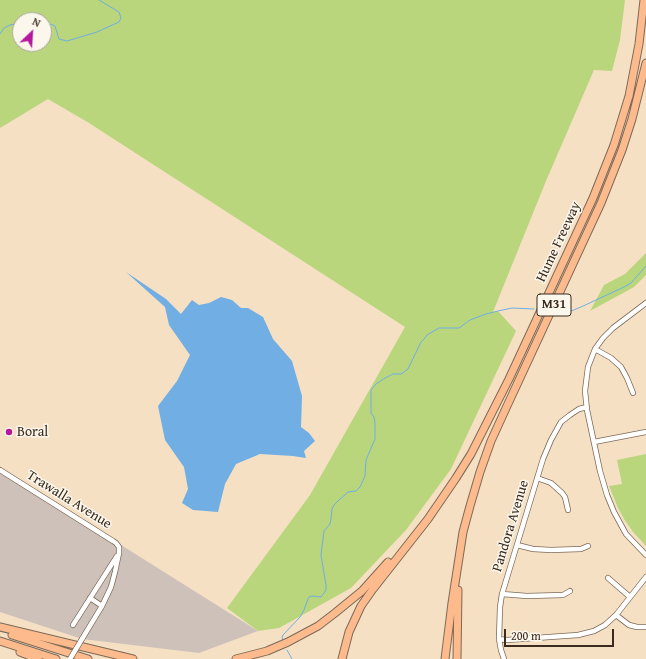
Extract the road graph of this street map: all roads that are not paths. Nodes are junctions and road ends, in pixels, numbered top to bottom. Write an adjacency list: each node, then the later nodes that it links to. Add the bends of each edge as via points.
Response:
1 (644, 0): 12 (highway, Hume Freeway / M31, via 629,96 596,191 481,435)
2 (646, 63): 17 (highway, Hume Freeway / M31, via 630,125 607,188 484,461 466,519)
3 (646, 303): 4 (street, via 613,328)
4 (595, 349): 5 (street, via 621,367); 6 (street, via 589,362 586,379)
5 (633, 393)
6 (587, 408): 8 (street); 10 (street, Pandora Avenue, via 570,414 562,422 551,440)
7 (646, 432): 8 (street)
8 (594, 442): 16 (street, via 603,484 614,512 626,534)
9 (0, 470): 15 (street, Trawalla Avenue, via 116,543)
10 (537, 478): 11 (street, via 551,483 562,493); 13 (street, Pandora Avenue)
11 (568, 510)
12 (428, 519): 38 (highway, via 362,591 318,626 267,651); 39 (highway, via 361,606 349,632)
13 (517, 545): 14 (street, via 551,550 581,550); 21 (street, Pandora Avenue)
14 (588, 546)
15 (119, 553): 23 (street); 24 (street, via 111,587)
16 (646, 555)
17 (458, 568): 40 (highway); 41 (highway)
18 (646, 577): 22 (street)
19 (608, 578): 22 (street)
20 (570, 591): 21 (street, via 563,595)
21 (502, 594): 30 (street, Pandora Avenue)
22 (630, 597): 25 (street)
23 (90, 598): 24 (street); 26 (street)
24 (102, 606): 35 (street, bridge)
25 (616, 615): 28 (street, via 629,625); 30 (street, via 594,631 578,635)
26 (73, 625)
27 (0, 627): 37 (highway)
28 (646, 627)
29 (0, 631): 36 (highway)
30 (499, 639): 42 (street, Pandora Avenue)
31 (0, 641): 34 (highway)
32 (0, 644): 33 (highway)
33 (38, 659)
34 (56, 659)
35 (70, 659)
36 (88, 659)
37 (133, 659)
38 (236, 659)
39 (342, 659)
40 (445, 659)
41 (457, 659)
42 (504, 659)

